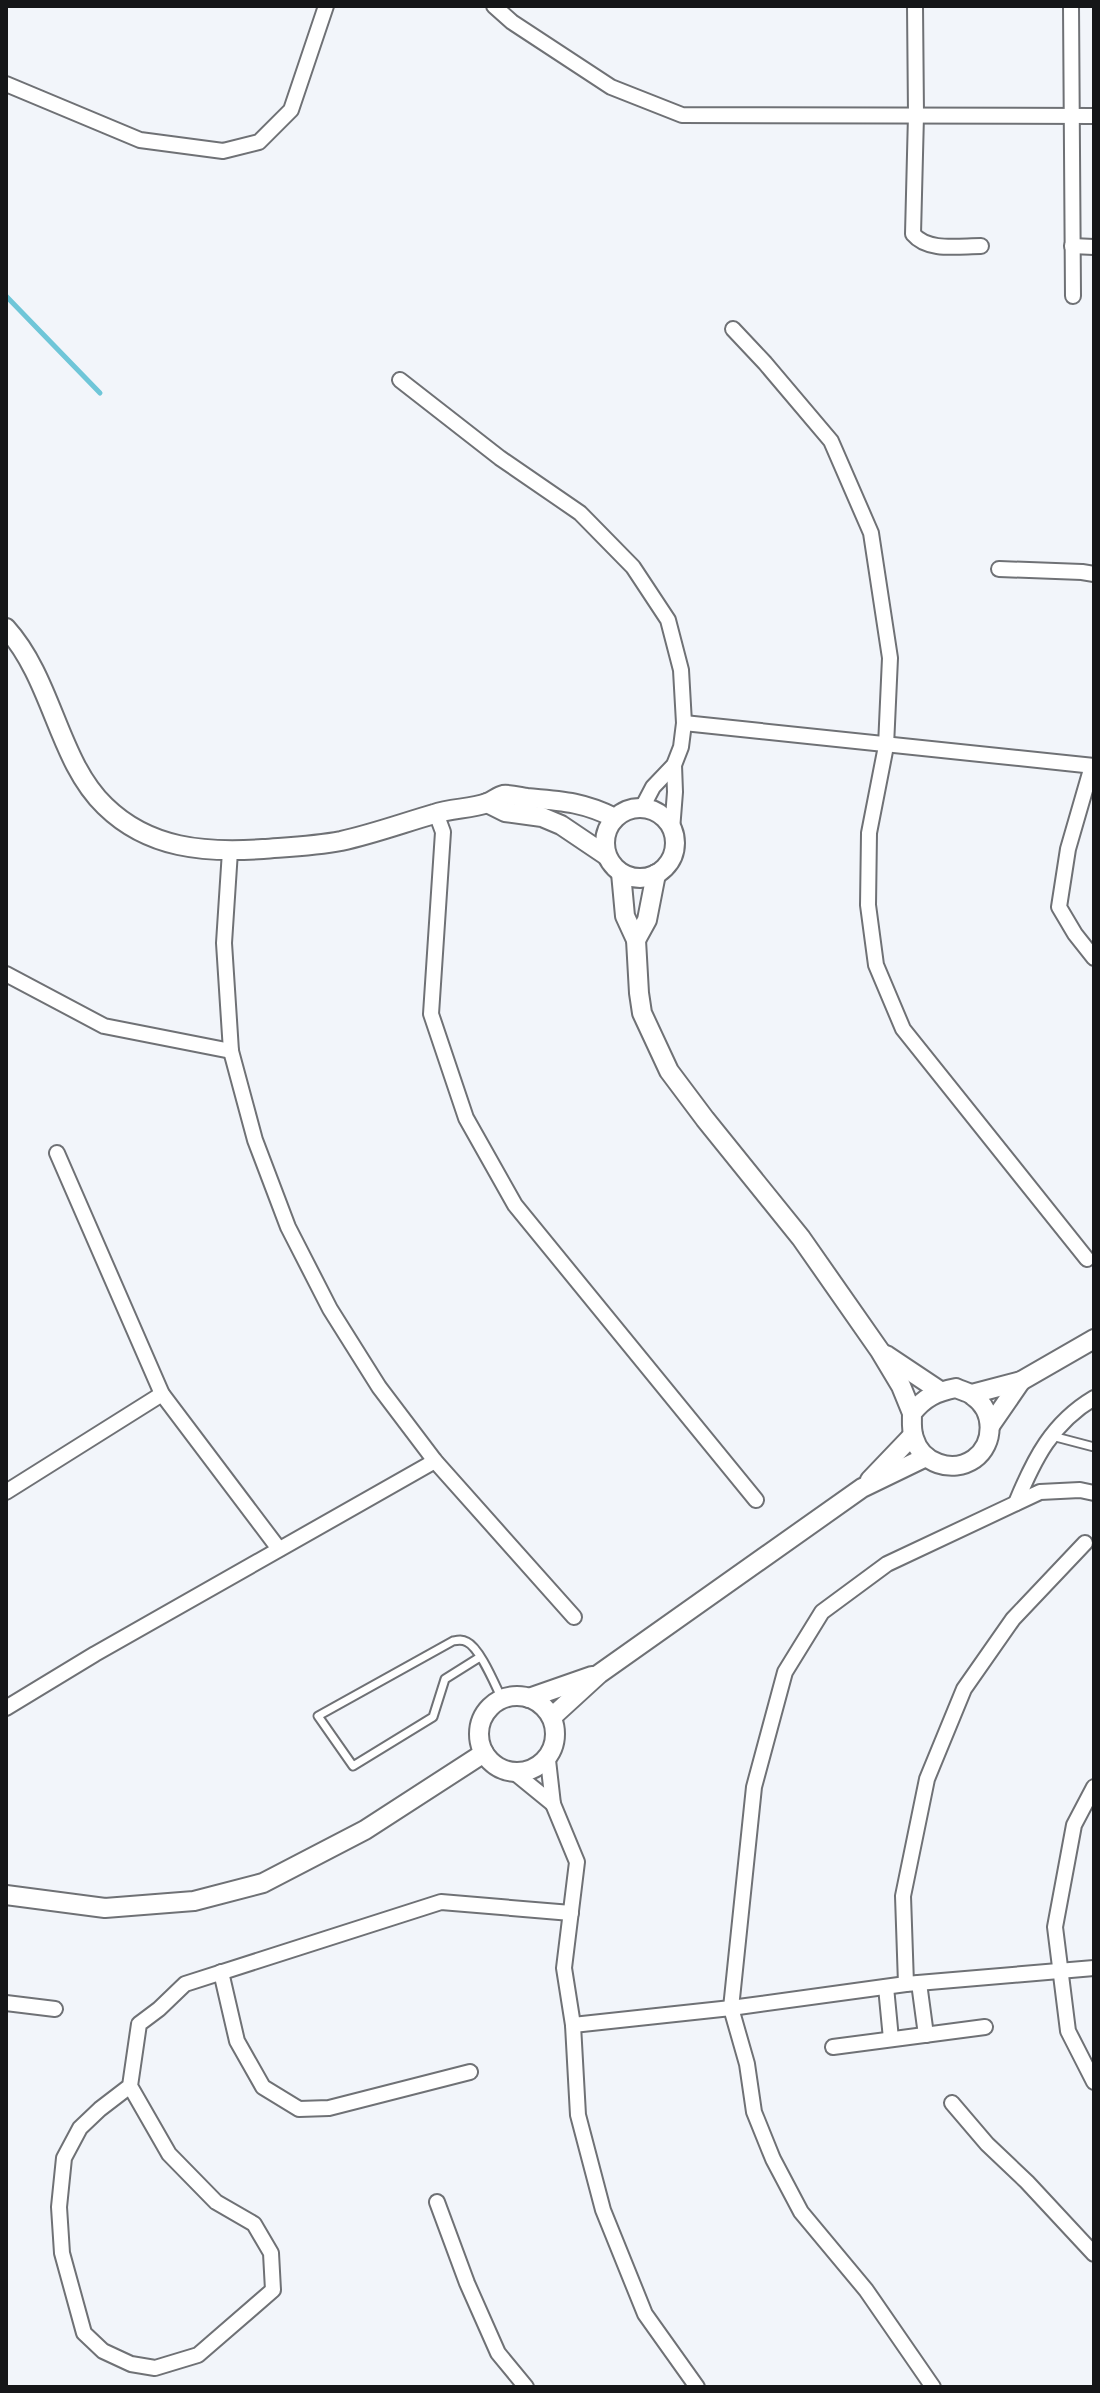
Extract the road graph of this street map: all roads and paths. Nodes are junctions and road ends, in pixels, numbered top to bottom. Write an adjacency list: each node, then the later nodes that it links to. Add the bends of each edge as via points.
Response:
1 (326, 6): 5 (street, via 291,110 259,142 223,151 140,140)
2 (494, 6): 6 (street, via 611,87 682,115)
3 (915, 6): 6 (street)
4 (1071, 6): 7 (street)
5 (6, 84)
6 (916, 115): 7 (street); 9 (street, via 913,234 941,247)
7 (1070, 116): 8 (street); 10 (street)
8 (1094, 116)
9 (981, 246)
10 (1072, 246): 11 (street); 12 (street)
11 (1094, 247)
12 (1073, 296)
13 (733, 329): 19 (street, via 831,441 871,533 890,658)
14 (400, 380): 18 (street, via 580,513 633,567 668,620 681,670)
15 (999, 569): 16 (street)
16 (1094, 574)
17 (6, 628): 27 (street, via 41,680 77,770 103,805 169,845)
18 (684, 723): 19 (street); 20 (street)
19 (886, 746): 21 (street); 36 (street, via 869,833 868,905 876,965 903,1029)
20 (674, 765): 23 (street); 26 (street)
21 (1093, 766): 32 (street, via 1068,849 1059,907)
22 (487, 803): 24 (street); 25 (street, via 502,795 576,803); 28 (street, via 561,825)
23 (642, 808): 25 (street); 26 (street, via 665,819)
24 (436, 813): 27 (street, via 340,841); 54 (street, via 443,832 431,1014 466,1118 515,1205)
25 (615, 818): 28 (street, via 604,843)
26 (672, 830): 30 (street, via 672,855)
27 (230, 851): 34 (street, via 224,943)
28 (607, 856): 29 (street)
29 (621, 873): 30 (street, via 638,878); 31 (street, via 625,916)
30 (656, 874): 31 (street, via 647,920)
31 (636, 940): 38 (street, via 642,1013 669,1071 801,1238)
32 (1094, 958)
33 (6, 974): 34 (street, via 104,1026)
34 (231, 1051): 50 (street, via 255,1140 295,1240 379,1387)
35 (57, 1153): 41 (street)
36 (1087, 1259)
37 (1094, 1339): 39 (street)
38 (880, 1351): 40 (street); 44 (street)
39 (1021, 1381): 42 (street); 45 (street)
40 (940, 1391): 42 (street, via 956,1388); 44 (street)
41 (162, 1394): 52 (street); 57 (street)
42 (972, 1394): 45 (street, via 988,1413)
43 (1094, 1398): 47 (street)
44 (912, 1413): 46 (street)
45 (990, 1426): 49 (street, via 983,1450 962,1465)
46 (913, 1435): 49 (street); 51 (street)
47 (1052, 1436): 48 (lane); 55 (street, via 1032,1464)
48 (1094, 1447)
49 (926, 1457): 51 (street)
50 (435, 1461): 57 (street); 58 (street)
51 (862, 1488): 60 (street)
52 (6, 1492)
53 (1094, 1493): 55 (street, via 1040,1492)
54 (756, 1500)
55 (1016, 1503): 78 (street, via 887,1564 822,1612 785,1672 754,1787)
56 (1085, 1543): 75 (street, via 1013,1619 964,1689 927,1779 903,1896)
57 (279, 1549): 63 (street)
58 (574, 1617)
59 (480, 1657): 59 (lane, via 467,1642 453,1641 318,1716 353,1766 433,1717 445,1679); 62 (lane)
60 (599, 1674): 61 (street); 64 (street)
61 (529, 1698): 62 (street); 64 (street)
62 (502, 1699): 65 (street, via 484,1715 479,1740)
63 (6, 1708)
64 (552, 1717): 66 (street, via 556,1734)
65 (484, 1753): 67 (street, via 492,1763); 70 (street, via 365,1830 263,1883 194,1901 105,1908)
66 (548, 1760): 67 (street); 69 (street)
67 (515, 1773): 69 (street)
68 (1094, 1787): 73 (street, via 1074,1825 1055,1927)
69 (553, 1804): 71 (street, via 577,1862)
70 (6, 1895)
71 (571, 1913): 74 (street, via 441,1902); 80 (street, via 564,1968)
72 (1094, 1968): 73 (street)
73 (1062, 1970): 75 (street); 86 (street, via 1068,2031)
74 (221, 1972): 85 (street, via 237,2041 263,2087 299,2109 329,2108); 87 (street, via 185,1984 139,2024)
75 (912, 1983): 76 (street); 82 (street)
76 (886, 1987): 78 (street); 83 (street)
77 (6, 2003): 79 (street)
78 (731, 2008): 80 (street); 93 (street, via 754,2112 787,2186)
79 (55, 2009)
80 (573, 2025): 92 (street, via 578,2115 603,2210 645,2314)
81 (985, 2027): 82 (street)
82 (926, 2035): 83 (street)
83 (891, 2039): 84 (street)
84 (833, 2047)
85 (470, 2072)
86 (1094, 2082)
87 (130, 2086): 87 (street, via 80,2128 64,2158 62,2253 84,2333 103,2351 155,2368 198,2355 273,2290 271,2253 254,2224 216,2202 169,2154)
88 (952, 2103): 90 (street)
89 (437, 2202): 91 (street, via 498,2353)
90 (1094, 2254)
91 (526, 2387)
92 (697, 2387)
93 (933, 2387)

